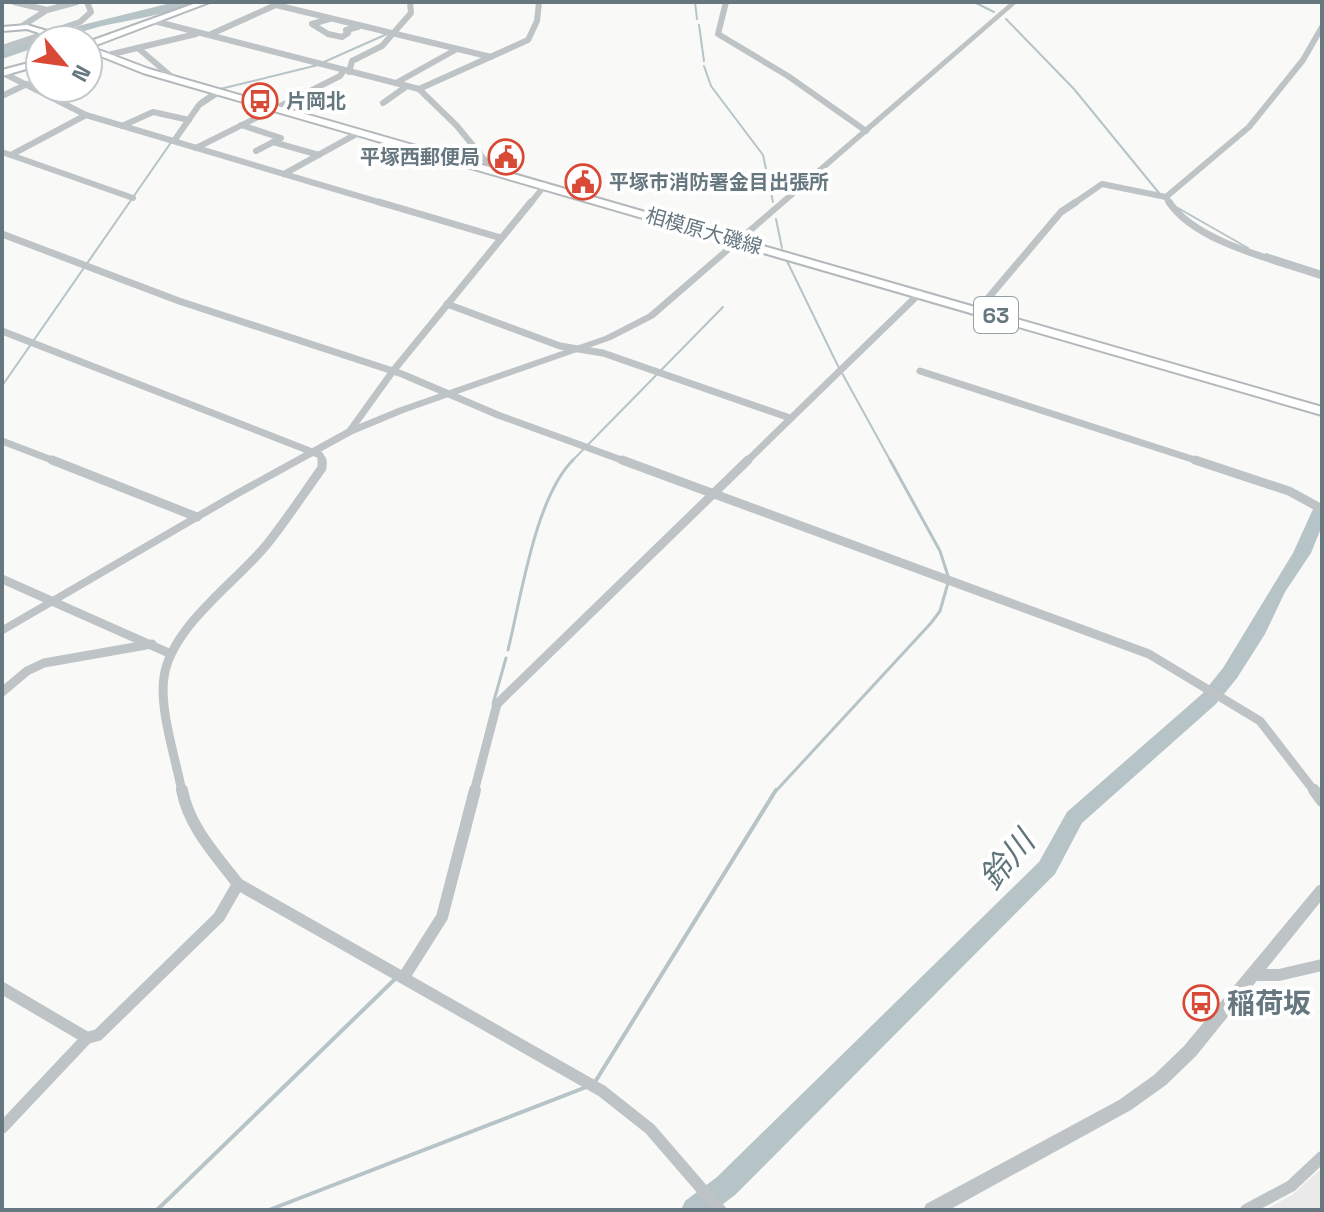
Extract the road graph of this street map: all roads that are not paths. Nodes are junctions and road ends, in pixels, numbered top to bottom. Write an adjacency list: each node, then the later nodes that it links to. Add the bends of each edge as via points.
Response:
1 (14, 2): 10 (street)
2 (77, 2): 10 (street)
3 (87, 2): 13 (street, via 88,16)
4 (206, 2): 12 (main road)
5 (410, 2): 19 (street, via 411,13)
6 (539, 2): 28 (street, via 532,36)
7 (726, 2): 47 (street, via 718,34)
8 (1015, 2): 47 (street)
9 (279, 3): 11 (street); 20 (street)
10 (47, 10): 14 (street)
11 (332, 18): 15 (street); 15 (street, via 312,24 342,37 346,30)
12 (154, 21): 18 (street); 21 (main road)
13 (70, 24)
14 (22, 26): 17 (main road)
15 (361, 26): 19 (street)
16 (1322, 27): 60 (street, via 1303,60 1249,127)
17 (2, 29)
18 (200, 33): 20 (street); 24 (street)
19 (392, 33): 25 (street); 30 (street)
20 (209, 35): 30 (street)
21 (104, 40)
22 (24, 41): 23 (street)
23 (2, 48)
24 (138, 48): 27 (street); 32 (street)
25 (457, 49): 28 (street); 34 (street)
26 (104, 53): 27 (main road, 相模原大磯線 / 63)
27 (108, 55): 32 (main road, 相模原大磯線 / 63)
28 (491, 57): 37 (street)
29 (24, 67): 31 (main road)
30 (346, 71): 34 (street); 42 (street)
31 (2, 73): 33 (street)
32 (173, 78): 38 (main road, 相模原大磯線 / 63)
33 (24, 83)
34 (396, 83): 36 (street)
35 (24, 85): 39 (street)
36 (407, 86): 37 (street); 40 (street)
37 (419, 89): 56 (street, via 457,126)
38 (219, 92): 42 (main road, 相模原大磯線 / 63); 44 (street)
39 (2, 96)
40 (383, 103)
41 (65, 104): 43 (street)
42 (276, 108): 45 (street); 48 (main road, 相模原大磯線 / 63)
43 (86, 115): 46 (street); 54 (street)
44 (186, 120): 46 (street, via 153,112); 49 (street)
45 (241, 125): 50 (street, via 281,138); 51 (street)
46 (122, 126): 49 (street)
47 (866, 131): 63 (street)
48 (360, 132): 55 (street); 56 (main road, 相模原大磯線 / 63)
49 (171, 141): 51 (street)
50 (273, 142): 52 (street); 55 (street)
51 (196, 148): 57 (street)
52 (256, 151)
53 (2, 152): 54 (street)
54 (11, 155): 59 (street)
55 (319, 155): 57 (street)
56 (488, 169): 58 (main road, 相模原大磯線 / 63)
57 (284, 174): 62 (street)
58 (545, 185): 62 (street); 63 (main road, 相模原大磯線 / 63)
59 (132, 197)
60 (1166, 197): 64 (street, via 1223,241); 67 (street, via 1102,184 1061,212)
61 (2, 234): 70 (street, via 179,301)
62 (501, 238): 66 (street)
63 (739, 241): 65 (main road, 相模原大磯線 / 63); 69 (street, via 651,316)
64 (1322, 276)
65 (920, 293): 67 (main road, 相模原大磯線 / 63); 74 (street)
66 (447, 304): 69 (street); 70 (street)
67 (978, 310): 73 (main road, 相模原大磯線 / 63)
68 (2, 331): 77 (street)
69 (578, 349): 72 (street); 74 (street)
70 (393, 371): 72 (street); 75 (street)
71 (920, 371): 79 (street, via 1296,494)
72 (449, 394): 75 (street); 78 (street)
73 (1322, 411)
74 (790, 418): 78 (street)
75 (349, 432): 77 (street)
76 (2, 441): 80 (street)
77 (312, 451): 80 (street); 85 (street, via 320,455 322,468 267,544 184,633)
78 (714, 493): 87 (street, via 1149,654 1260,721); 92 (street, via 497,704 442,917)
79 (1322, 509)
80 (197, 517): 82 (street)
81 (2, 579): 82 (street)
82 (53, 601): 83 (street); 84 (street)
83 (4, 630)
84 (152, 644): 85 (street); 86 (street, via 44,663)
85 (171, 654): 88 (street, via 164,699 185,805)
86 (2, 692)
87 (1322, 801)
88 (238, 884): 92 (street); 94 (street, via 219,917 98,1035)
89 (1322, 890): 91 (street)
90 (1322, 965): 91 (street)
91 (1253, 975): 98 (street, via 1160,1080 1125,1105)
92 (404, 977): 97 (street, via 602,1091 650,1129)
93 (2, 988): 94 (street)
94 (87, 1038): 95 (street)
95 (2, 1128)
96 (1322, 1157): 99 (street, via 1291,1186)
97 (720, 1210)
98 (932, 1210)
99 (1246, 1210)

